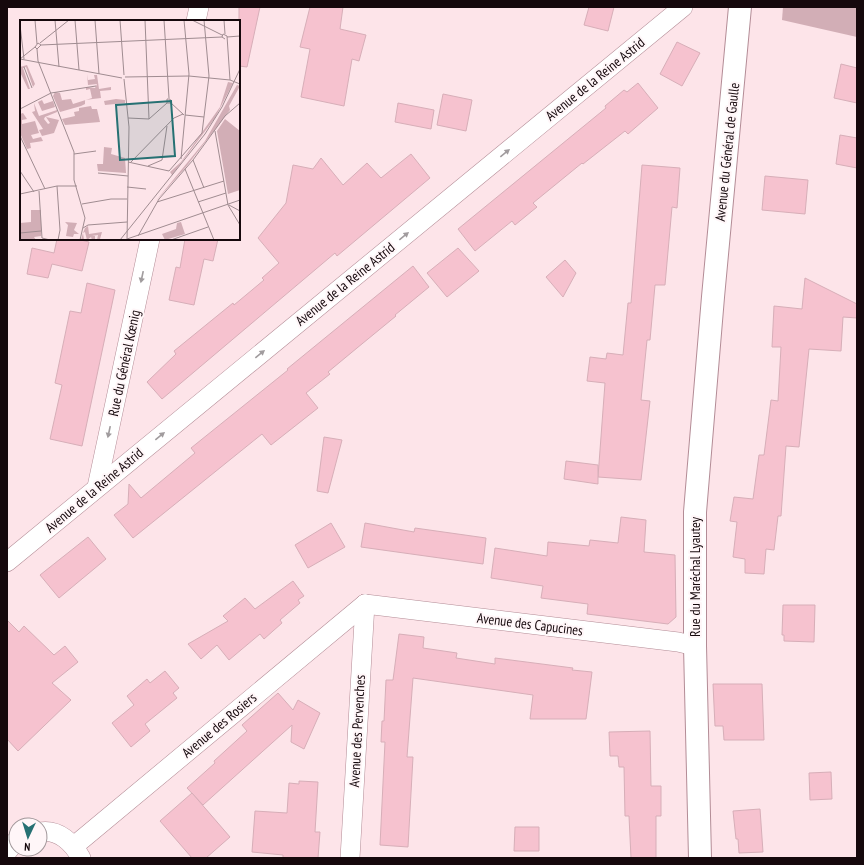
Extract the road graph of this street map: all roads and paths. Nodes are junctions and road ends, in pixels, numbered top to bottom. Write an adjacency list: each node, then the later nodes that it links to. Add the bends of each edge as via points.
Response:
1 (199, 7): 4 (street)
2 (683, 7): 7 (street, Avenue de la Reine Astrid, one-way to 2)
3 (740, 7): 6 (street, Avenue du Général de Gaulle)
4 (196, 20)
5 (150, 240): 7 (street, Rue du Général Kœnig, one-way to 7)
6 (712, 297): 10 (street, Rue du Maréchal Lyautey, via 695,512)
7 (97, 487): 8 (street, Avenue de la Reine Astrid)
8 (7, 562)
9 (364, 604): 10 (street, Avenue des Capucines); 12 (street, Avenue des Rosiers); 13 (street, Avenue des Pervenches)
10 (695, 646): 14 (street, Rue du Maréchal Lyautey)
11 (48, 832): 12 (street, via 60,835)
12 (78, 852)
13 (350, 858)
14 (700, 858)

